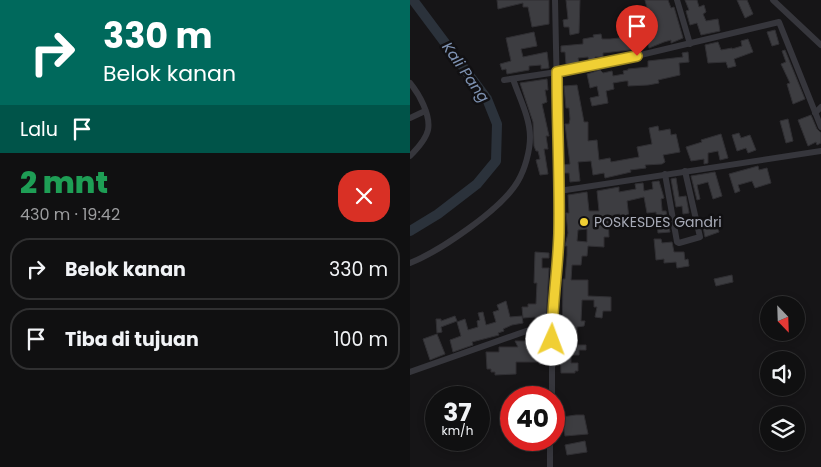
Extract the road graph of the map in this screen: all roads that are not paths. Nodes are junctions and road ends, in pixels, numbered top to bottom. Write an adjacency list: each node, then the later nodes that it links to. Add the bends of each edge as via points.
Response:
1 (555, 0): 6 (street)
2 (677, 0): 4 (street)
3 (773, 0): 5 (street)
4 (690, 44): 6 (street); 12 (street, via 779,22)
5 (821, 45)
6 (557, 72): 7 (street); 19 (street)
7 (513, 79): 8 (street); 20 (street, via 530,134 528,156 518,181 492,211 423,258)
8 (504, 80)
9 (410, 83): 11 (street)
10 (821, 107): 12 (street)
11 (425, 112): 13 (street); 16 (street, via 428,130)
12 (815, 113): 14 (street)
13 (410, 118)
14 (821, 127)
15 (821, 151): 17 (street)
16 (410, 156)
17 (685, 171): 18 (street); 18 (street, via 700,237 679,243 676,242)
18 (665, 174): 19 (street)
19 (559, 191): 21 (street, via 557,281)
20 (410, 263)
21 (552, 322): 22 (street); 23 (street)
22 (410, 372)
23 (552, 386)
24 (550, 451): 25 (street)
25 (550, 467)

